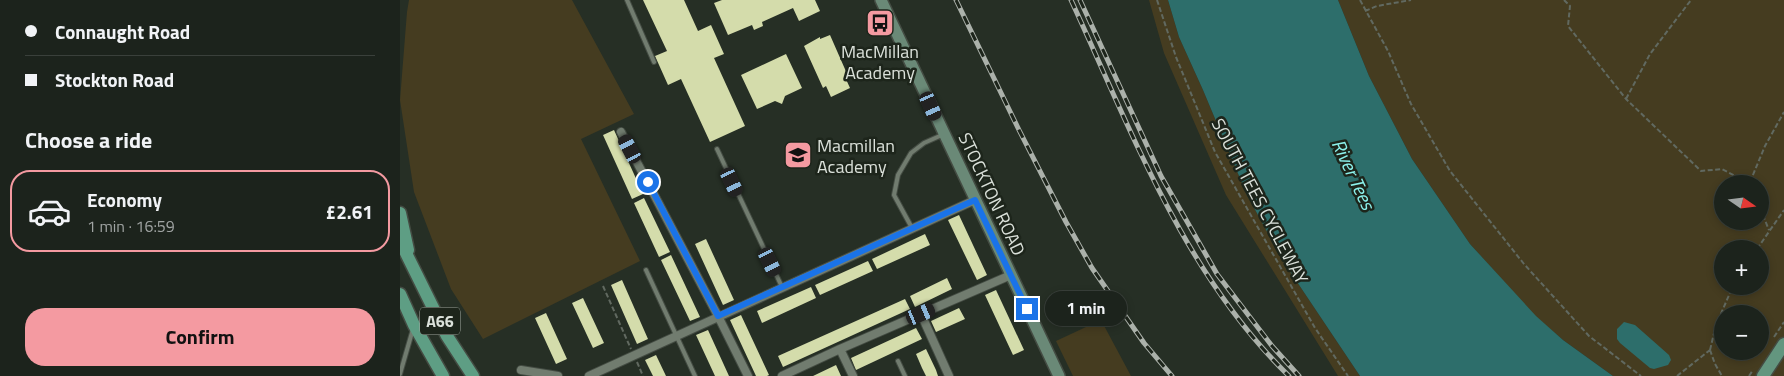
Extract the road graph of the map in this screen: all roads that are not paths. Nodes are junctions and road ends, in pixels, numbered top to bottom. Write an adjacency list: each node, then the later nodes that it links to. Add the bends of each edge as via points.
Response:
1 (627, 0): 3 (lane)
2 (881, 0): 5 (main road, STOCKTON ROAD)
3 (654, 62)
4 (621, 132): 17 (street)
5 (944, 134): 7 (main road, STOCKTON ROAD); 9 (lane, via 924,142 911,154 898,175 894,195)
6 (717, 149): 14 (lane)
7 (975, 200): 9 (street); 13 (main road, STOCKTON ROAD)
8 (400, 213): 11 (highway, A66)
9 (912, 228): 14 (street)
10 (400, 241): 11 (highway, A66)
11 (410, 264): 28 (highway, A66, via 447,336)
12 (646, 270): 19 (lane)
13 (1011, 275): 16 (street); 36 (main road, STOCKTON ROAD)
14 (782, 288): 17 (street)
15 (400, 294): 18 (highway, A66)
16 (921, 314): 21 (street); 35 (street)
17 (718, 316): 19 (street); 32 (street)
18 (414, 325): 24 (lane); 27 (highway, A66)
19 (677, 337): 30 (street); 31 (lane)
20 (1784, 344): 26 (main road)
21 (840, 349): 25 (street); 33 (street)
22 (898, 361): 34 (lane)
23 (521, 370): 29 (street)
24 (400, 374)
25 (785, 375)
26 (1754, 375)
27 (444, 376)
28 (473, 376)
29 (558, 376)
30 (589, 376)
31 (695, 376)
32 (748, 376)
33 (853, 376)
34 (905, 376)
35 (949, 376)
36 (1059, 376)

